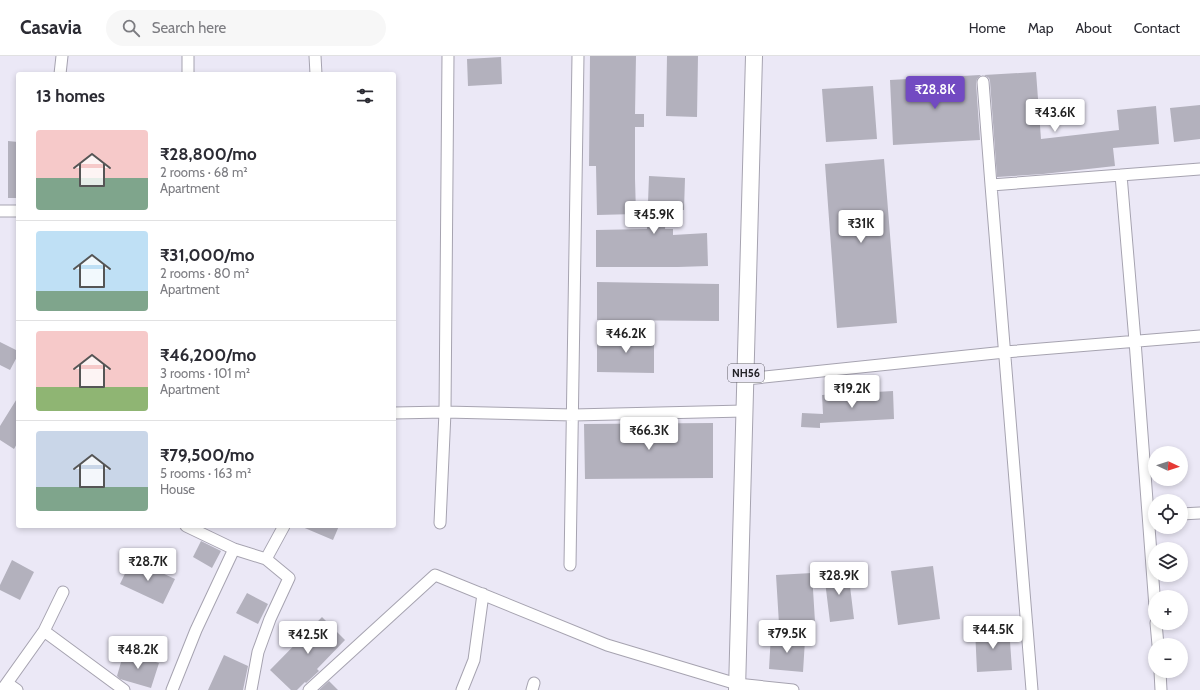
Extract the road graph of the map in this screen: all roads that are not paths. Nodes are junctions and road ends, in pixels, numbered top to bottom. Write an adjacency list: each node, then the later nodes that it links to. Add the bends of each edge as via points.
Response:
1 (62, 56): 7 (street)
2 (188, 56): 8 (street)
3 (316, 56): 9 (street)
4 (448, 56): 21 (street)
5 (578, 56): 23 (street)
6 (754, 56): 19 (highway, NH56)
7 (60, 72)
8 (188, 72)
9 (316, 72)
10 (983, 82): 13 (street)
11 (1200, 169): 12 (street)
12 (1121, 175): 13 (street); 17 (street)
13 (991, 185): 18 (street)
14 (0, 211): 15 (street)
15 (16, 211)
16 (1200, 336): 17 (street)
17 (1135, 341): 18 (street); 24 (street)
18 (1006, 352): 19 (street); 48 (street)
19 (746, 379): 20 (highway, NH56)
20 (744, 410): 23 (street); 40 (highway, NH56)
21 (445, 412): 22 (street); 23 (street); 27 (street)
22 (396, 413)
23 (573, 414): 33 (street)
24 (1150, 494)
25 (1200, 513): 26 (street)
26 (1188, 514)
27 (440, 523)
28 (190, 528): 31 (street)
29 (283, 528): 32 (street)
30 (1153, 534): 34 (street)
31 (234, 549): 32 (street); 43 (street, via 196,630)
32 (266, 559): 44 (street, via 289,578 258,652)
33 (570, 565)
34 (1154, 590)
35 (62, 592): 37 (street)
36 (483, 594): 40 (street, via 607,645); 45 (street, via 434,574); 46 (street, via 474,660)
37 (44, 631): 39 (street); 42 (street)
38 (1160, 678): 49 (street)
39 (4, 686): 41 (street)
40 (737, 687): 47 (street)
41 (17, 690)
42 (124, 690)
43 (172, 690)
44 (251, 690)
45 (309, 690)
46 (462, 690)
47 (793, 690)
48 (1032, 690)
49 (1161, 690)

